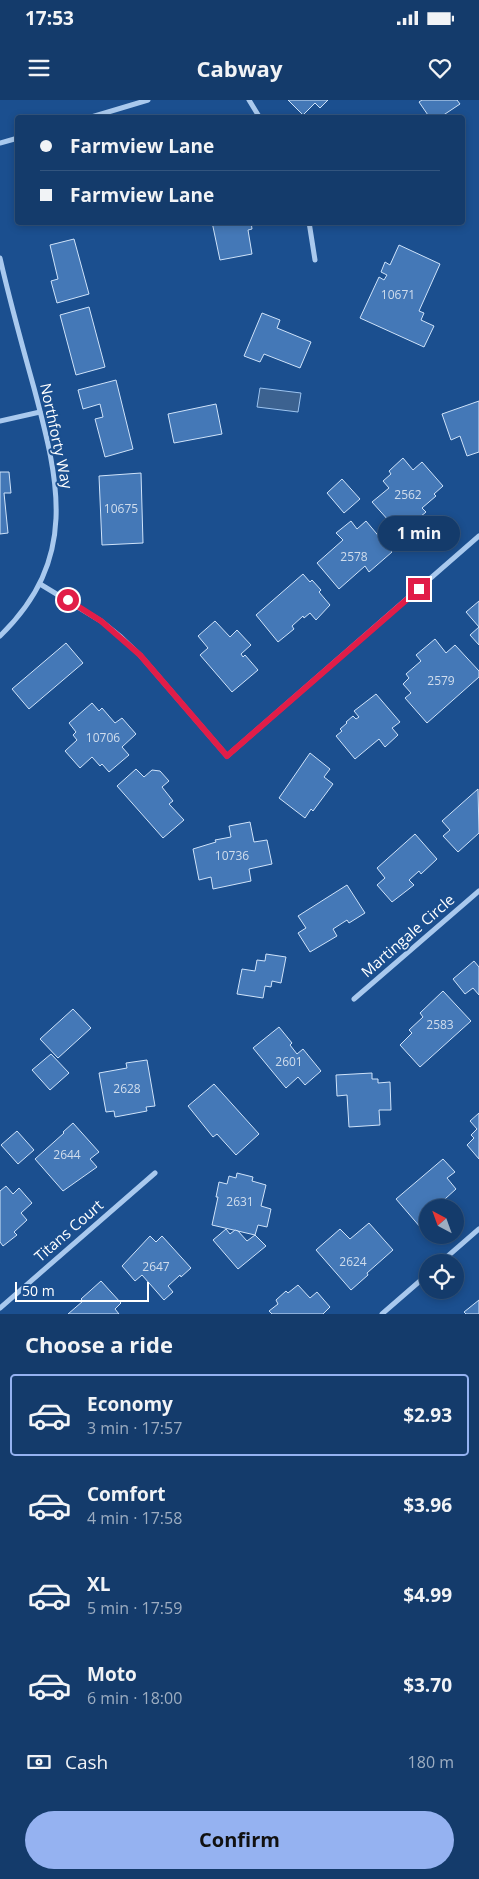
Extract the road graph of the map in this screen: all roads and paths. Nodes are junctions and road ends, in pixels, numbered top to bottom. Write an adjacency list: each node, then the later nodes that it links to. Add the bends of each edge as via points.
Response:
1 (148, 100): 3 (street)
2 (249, 100): 4 (street)
3 (98, 115)
4 (258, 115)
5 (15, 139): 6 (street)
6 (0, 143)
7 (310, 225): 9 (street)
8 (0, 258): 10 (street, Northforty Way)
9 (316, 260)
10 (40, 412): 11 (street); 13 (street, Northforty Way, via 57,495 56,526)
11 (0, 421)
12 (479, 536): 13 (street, via 227,756 121,637)
13 (40, 584): 14 (street, Northforty Way, via 15,622)
14 (0, 636)
15 (479, 891): 16 (street, Martingale Circle)
16 (354, 1000)
17 (155, 1173): 21 (street, Titans Court)
18 (479, 1229): 19 (street)
19 (450, 1254)
20 (419, 1282): 22 (street)
21 (0, 1308)
22 (382, 1314)

